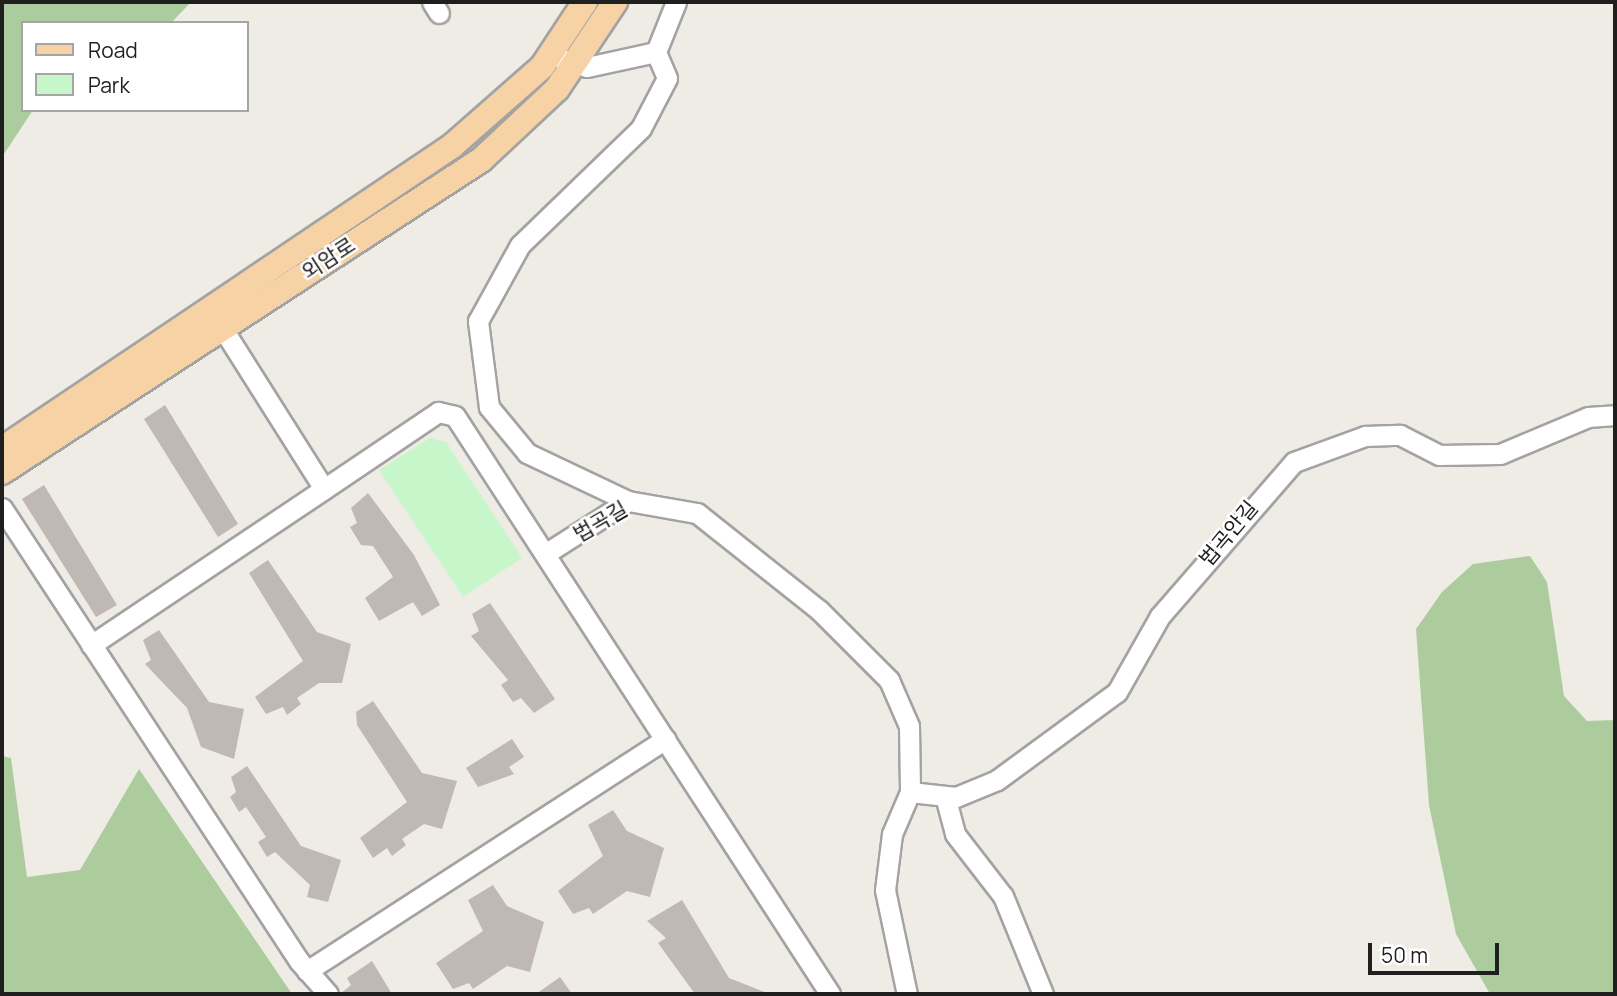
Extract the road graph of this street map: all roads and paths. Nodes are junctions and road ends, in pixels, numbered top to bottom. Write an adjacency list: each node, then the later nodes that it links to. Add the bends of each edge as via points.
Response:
1 (584, 2): 5 (main road, 외암로)
2 (615, 2): 5 (main road, 외암로)
3 (676, 2): 4 (street)
4 (656, 52): 5 (street, via 629,62); 11 (street, via 667,78 641,128 520,245 478,321 489,407 527,453)
5 (563, 59): 6 (main road, 외암로)
6 (216, 318): 8 (main road, 외암로); 9 (main road, 외암로); 10 (street)
7 (1615, 415): 17 (street, 법곡안길, via 1588,417 1500,454 1439,455 1400,435 1377,436 1294,462 1268,485 1160,616 1117,692 997,779)
8 (2, 449)
9 (2, 472)
10 (324, 489): 13 (street, via 438,412 455,416); 14 (street)
11 (628, 501): 13 (street, 법곡길); 16 (street, 법곡길, via 696,513 819,610 889,680 909,726)
12 (2, 508): 14 (street)
13 (545, 554): 15 (street)
14 (90, 645): 18 (street)
15 (665, 739): 18 (street); 20 (street)
16 (910, 792): 17 (street, 법곡안길); 21 (street, 법곡길, via 892,834 885,890)
17 (945, 796): 22 (street, via 955,834 1003,896)
18 (307, 971): 19 (street)
19 (328, 994)
20 (830, 994)
21 (907, 994)
22 (1043, 994)

